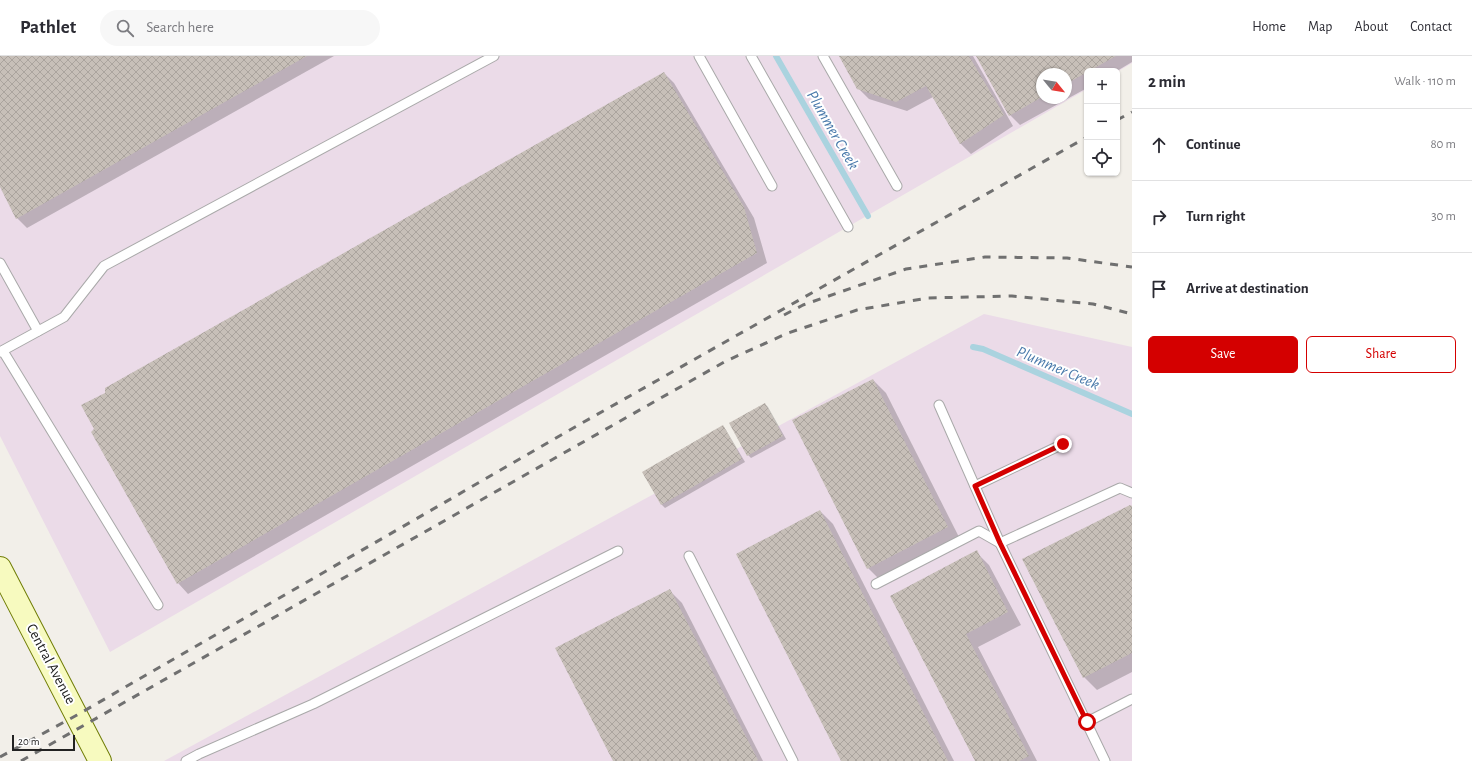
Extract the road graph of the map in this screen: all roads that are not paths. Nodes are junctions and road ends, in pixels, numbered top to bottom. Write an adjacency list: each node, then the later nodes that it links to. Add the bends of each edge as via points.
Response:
1 (494, 56): 9 (lane, via 104,266 64,317)
2 (700, 56): 5 (lane)
3 (751, 56): 7 (lane)
4 (823, 56): 6 (lane)
5 (772, 186)
6 (897, 186)
7 (848, 227)
8 (0, 263): 9 (lane)
9 (38, 331): 10 (lane)
10 (2, 352): 20 (lane)
11 (939, 405): 13 (lane)
12 (1063, 444): 13 (lane)
13 (975, 486): 15 (lane)
14 (1132, 493): 15 (lane, via 1120,488)
15 (1000, 543): 19 (lane, via 979,531); 22 (lane)
16 (618, 551): 24 (lane, via 313,704)
17 (689, 556): 25 (lane)
18 (0, 568): 23 (street, Central Avenue)
19 (876, 584)
20 (158, 605)
21 (1132, 699): 22 (lane)
22 (1087, 722): 26 (lane)
23 (100, 761)
24 (186, 761)
25 (793, 761)
26 (1105, 761)

